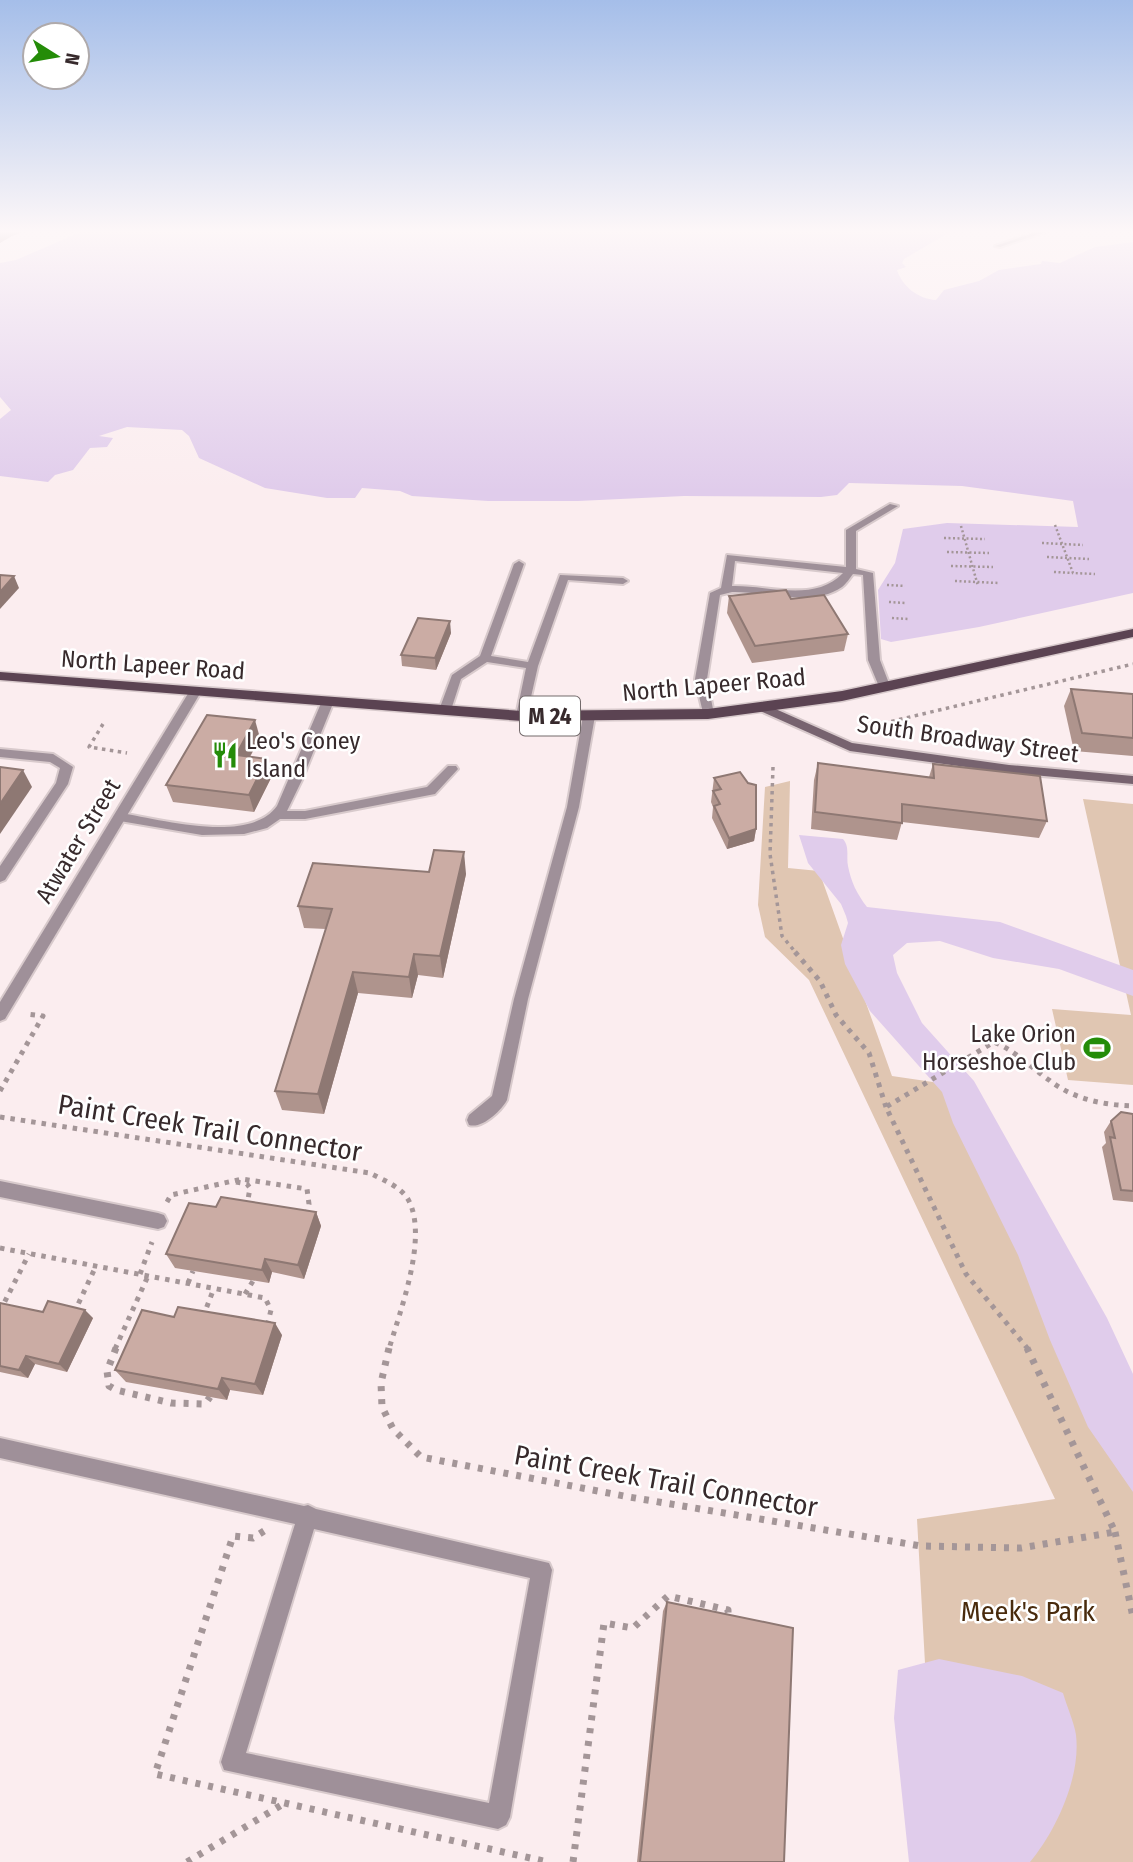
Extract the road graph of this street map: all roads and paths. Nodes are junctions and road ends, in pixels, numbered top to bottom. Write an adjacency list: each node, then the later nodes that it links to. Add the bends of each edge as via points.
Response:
1 (893, 506): 20 (street, via 851,530)
2 (1055, 525): 8 (path)
3 (961, 526): 5 (path)
4 (944, 538): 5 (path)
5 (965, 538): 6 (path); 11 (path)
6 (985, 539)
7 (1042, 543): 8 (path)
8 (1062, 544): 9 (path); 14 (path)
9 (1083, 544)
10 (947, 552): 11 (path)
11 (969, 553): 12 (path); 18 (path)
12 (989, 553)
13 (1047, 557): 14 (path)
14 (1068, 558): 15 (path); 22 (path)
15 (1089, 559)
16 (519, 564): 32 (street)
17 (951, 566): 18 (path)
18 (973, 567): 19 (path); 27 (path)
19 (993, 567)
20 (851, 570): 28 (street, via 839,585 819,593); 28 (street, via 731,557); 36 (street, via 868,573 874,660)
21 (1054, 572): 22 (path)
22 (1073, 573): 23 (path)
23 (1095, 573)
24 (623, 581): 34 (street, via 564,577)
25 (955, 581): 27 (path)
26 (999, 583): 27 (path)
27 (978, 584)
28 (726, 589): 41 (street, via 715,593 701,679)
29 (884, 601): 30 (path)
30 (906, 603)
31 (1133, 633): 36 (main road, North Lapeer Road / M 24)
32 (485, 658): 34 (street); 40 (street, via 456,677)
33 (1133, 664): 45 (path, via 872,726)
34 (532, 666): 42 (street)
35 (0, 676): 37 (main road, North Lapeer Road / M 24)
36 (884, 686): 39 (main road, North Lapeer Road / M 24)
37 (195, 692): 38 (main road, North Lapeer Road / M 24); 52 (street, Atwater Street)
38 (328, 701): 40 (main road, North Lapeer Road / M 24); 51 (street)
39 (762, 707): 41 (main road, North Lapeer Road / M 24); 45 (street, South Broadway Street, via 850,747)
40 (445, 710): 42 (main road, North Lapeer Road / M 24)
41 (708, 714): 43 (main road, North Lapeer Road / M 24)
42 (522, 716): 43 (main road, North Lapeer Road / M 24)
43 (589, 716): 60 (street, via 573,807 499,1100)
44 (103, 723): 47 (path, via 89,747)
45 (878, 750): 50 (street, South Broadway Street)
46 (0, 753): 53 (street, via 53,758 67,767 62,784)
47 (127, 753)
48 (773, 768): 58 (path, via 770,854 782,936 820,981 836,1015 869,1053)
49 (452, 769): 51 (street, via 431,791 305,815)
50 (1133, 780)
51 (278, 815): 52 (street, via 246,831)
52 (120, 817): 55 (street, Atwater Street)
53 (0, 877)
54 (29, 1014): 56 (path, via 43,1016)
55 (0, 1015)
56 (0, 1091)
57 (1133, 1106): 58 (path, via 1101,1103 1056,1086 1014,1050 994,1042)
58 (886, 1107): 86 (path, via 966,1274 1025,1343)
59 (0, 1117): 86 (path, Paint Creek Trail Connector, via 370,1173 391,1183 408,1200 415,1222 414,1246 384,1369 381,1405 396,1436 421,1457 921,1546 1021,1548)
60 (475, 1120)
61 (232, 1181): 63 (path, via 250,1188); 64 (path, via 171,1195); 65 (path, via 307,1189 309,1204)
62 (0, 1189): 64 (street)
63 (244, 1214)
64 (158, 1221): 70 (path)
65 (303, 1223)
66 (0, 1248): 67 (path)
67 (29, 1254): 68 (path); 76 (path)
68 (96, 1266): 70 (path); 77 (path)
69 (193, 1271): 73 (path)
70 (140, 1274): 71 (path)
71 (148, 1276): 73 (path); 81 (path, via 107,1371 114,1390)
72 (253, 1281): 75 (path)
73 (188, 1283): 74 (path)
74 (214, 1289): 75 (path); 78 (path)
75 (245, 1294): 79 (path, via 265,1297 271,1305)
76 (0, 1311)
77 (73, 1314)
78 (201, 1322)
79 (265, 1332)
80 (145, 1385): 81 (path)
81 (140, 1396): 82 (path, via 193,1407)
82 (210, 1397)
83 (0, 1448): 84 (street)
84 (307, 1515): 84 (street, via 232,1762 498,1816 542,1570)
85 (266, 1522): 89 (path, via 259,1536 233,1536 155,1773)
86 (1115, 1532): 87 (path)
87 (1133, 1617)
88 (727, 1623): 92 (path, via 728,1610 668,1596 633,1628 604,1623)
89 (285, 1803): 90 (path); 91 (path)
90 (187, 1862)
91 (548, 1862)
92 (573, 1862)

